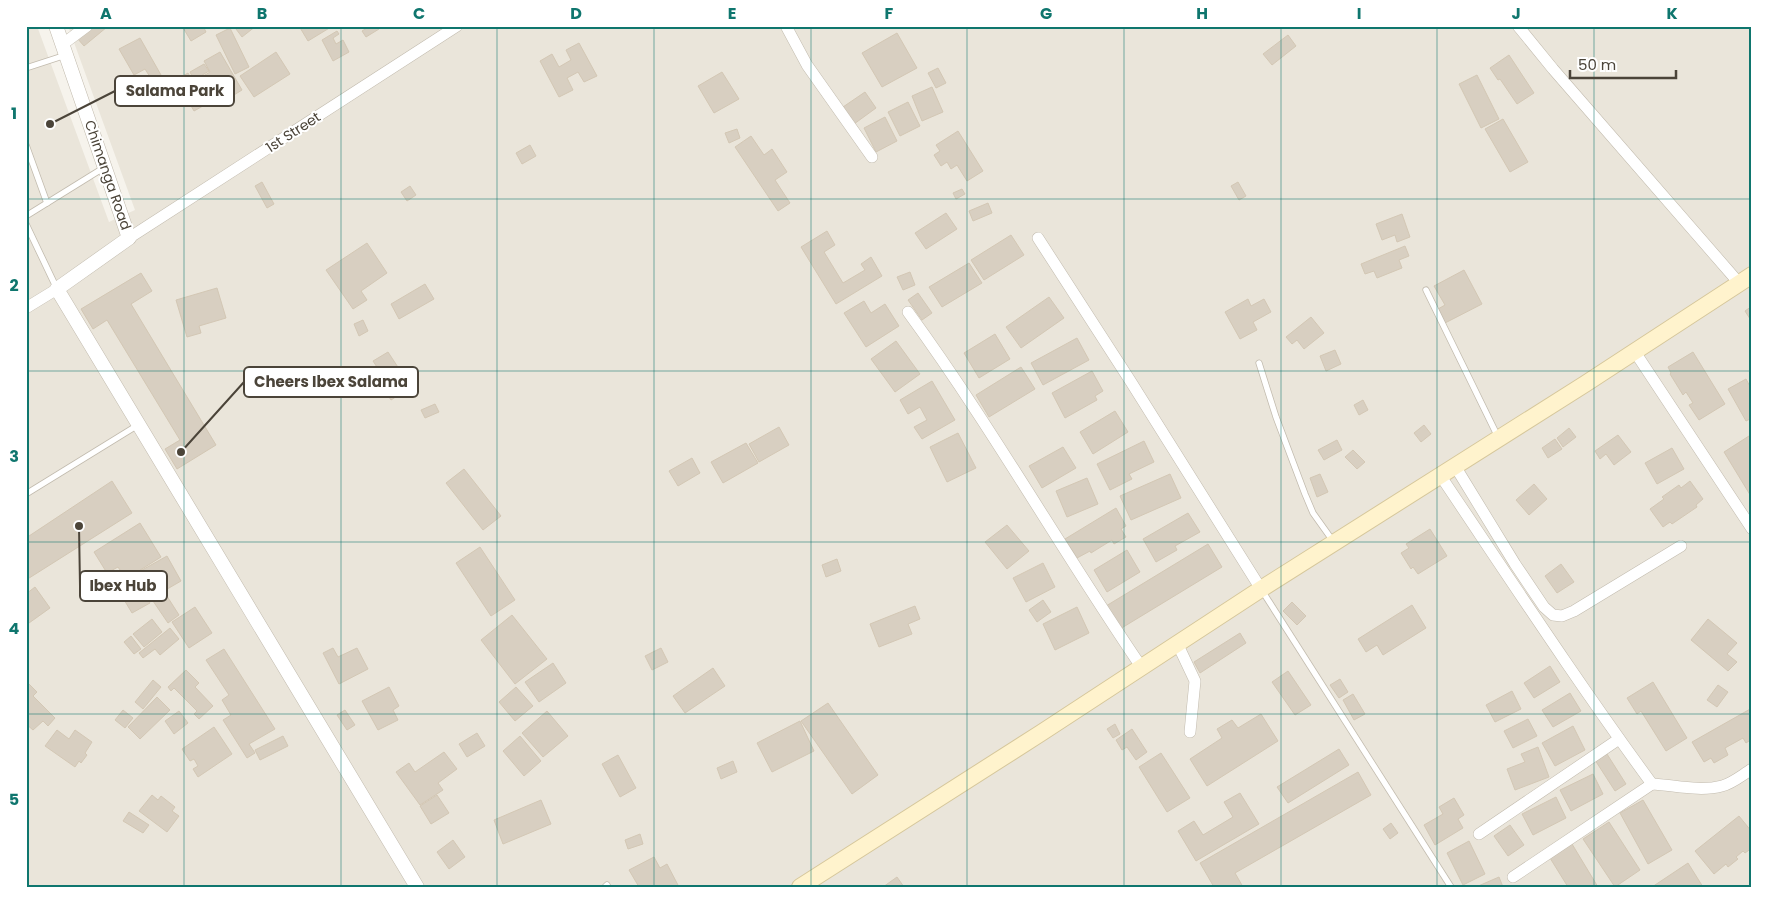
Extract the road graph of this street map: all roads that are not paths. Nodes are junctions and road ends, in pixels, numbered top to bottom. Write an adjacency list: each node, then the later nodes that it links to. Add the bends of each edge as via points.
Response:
1 (56, 26): 6 (street, Chimanga Road)
2 (87, 26): 6 (street)
3 (457, 26): 14 (street, 1st Street)
4 (786, 26): 9 (street, via 807,65)
5 (1518, 26): 16 (street, via 1553,69)
6 (64, 49): 7 (lane); 10 (street, Chimanga Road)
7 (26, 68)
8 (26, 145): 11 (lane)
9 (872, 157)
10 (105, 167): 11 (lane); 14 (street, Chimanga Road)
11 (47, 203): 12 (lane)
12 (26, 216)
13 (26, 224): 17 (lane)
14 (129, 238): 17 (street)
15 (1038, 238): 31 (street)
16 (1745, 279): 21 (main road)
17 (57, 289): 19 (street); 23 (street)
18 (1426, 290): 24 (lane)
19 (26, 308)
20 (908, 312): 33 (street, via 958,382)
21 (1635, 352): 24 (main road); 28 (street)
22 (1259, 364): 29 (lane, via 1305,494 1313,513)
23 (138, 425): 27 (lane); 40 (street)
24 (1499, 438): 25 (main road)
25 (1455, 466): 26 (main road); 30 (street, via 1515,564 1544,607 1554,615 1562,616 1574,611)
26 (1440, 475): 29 (main road); 35 (street)
27 (26, 494)
28 (1752, 530)
29 (1334, 543): 31 (main road)
30 (1681, 546)
31 (1261, 589): 32 (main road); 42 (lane)
32 (1178, 645): 33 (main road); 34 (street, via 1196,681)
33 (1142, 668): 41 (main road)
34 (1190, 732)
35 (1619, 739): 37 (street); 38 (street)
36 (1752, 768): 37 (street, via 1723,786 1698,788)
37 (1652, 784): 39 (street)
38 (1479, 834)
39 (1513, 877)
40 (417, 887)
41 (800, 887)
42 (1451, 887)

